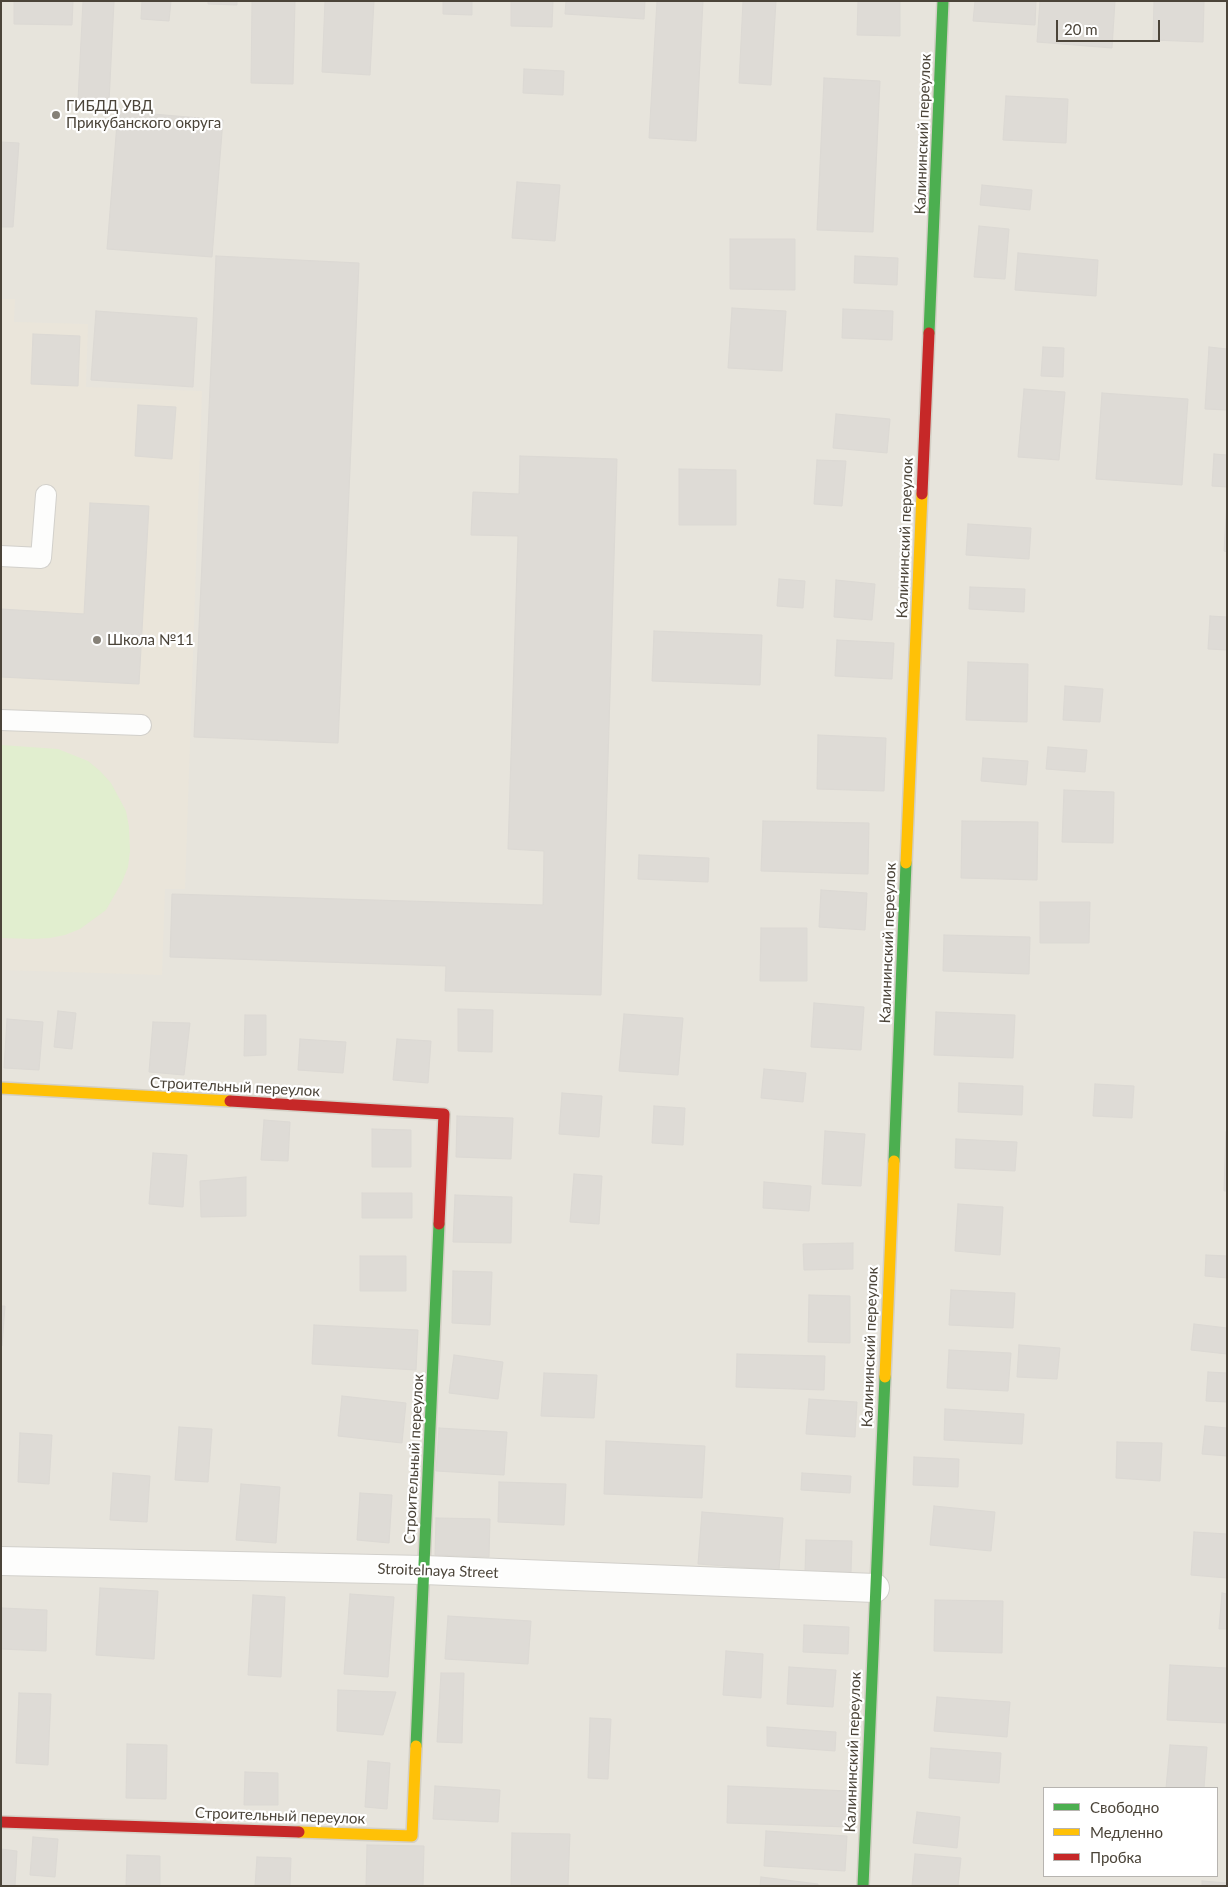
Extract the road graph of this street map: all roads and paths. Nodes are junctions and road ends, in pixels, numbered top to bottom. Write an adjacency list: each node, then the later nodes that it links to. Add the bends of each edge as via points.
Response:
1 (944, 1): 9 (street, Калининский переулок)
2 (46, 495): 3 (lane, via 41,558)
3 (1, 556)
4 (1, 720): 5 (lane)
5 (141, 725)
6 (1, 1088): 8 (street, Строительный переулок, via 444,1114)
7 (1, 1561): 8 (street, Stroitelnaya Street)
8 (424, 1570): 9 (street, Stroitelnaya Street); 10 (street, Строительный переулок, via 412,1836)
9 (875, 1588): 11 (street, Калининский переулок)
10 (1, 1822)
11 (863, 1886)

